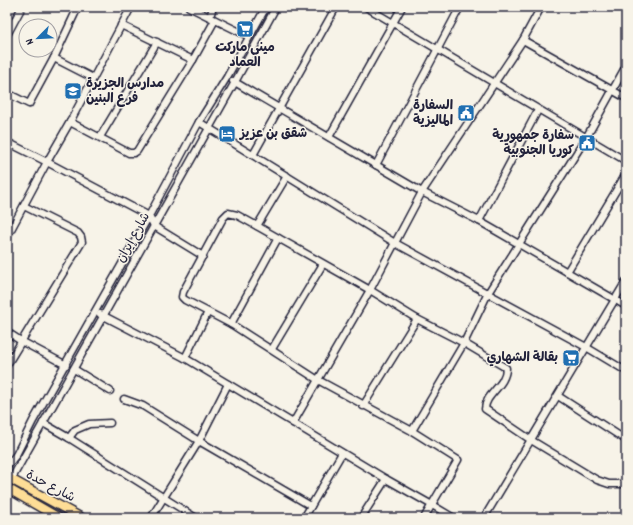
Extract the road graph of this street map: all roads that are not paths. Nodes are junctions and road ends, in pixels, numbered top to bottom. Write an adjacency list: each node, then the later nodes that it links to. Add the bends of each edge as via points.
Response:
1 (22, 7): 16 (street)
2 (78, 7): 21 (street)
3 (130, 7): 15 (street)
4 (189, 7): 13 (street)
5 (213, 7): 13 (street)
6 (266, 7): 17 (street, شارع إيران)
7 (276, 7): 27 (street, شارع إيران)
8 (336, 7): 32 (street)
9 (366, 7): 14 (street)
10 (402, 7): 14 (street)
11 (460, 7): 20 (street)
12 (541, 7): 18 (street)
13 (212, 19): 17 (street); 23 (street)
14 (393, 23): 20 (street); 38 (street)
15 (121, 25): 19 (street); 26 (street)
16 (7, 35)
17 (248, 36): 25 (street, شارع إيران)
18 (523, 40): 28 (street); 29 (street)
19 (157, 42): 23 (street); 37 (street)
20 (437, 48): 28 (street); 44 (street)
21 (58, 50)
22 (54, 58): 26 (street); 30 (street, via 29,104)
23 (193, 60): 37 (street, via 138,151 129,153)
24 (626, 66): 29 (street)
25 (227, 77): 27 (street); 35 (street, شارع إيران)
26 (93, 78): 34 (street)
27 (235, 82): 32 (street); 36 (street, شارع إيران)
28 (494, 83): 33 (street); 47 (street)
29 (613, 91): 31 (street); 39 (street)
30 (7, 93)
31 (626, 98)
32 (279, 108): 38 (street); 41 (street)
33 (538, 110): 39 (street); 50 (street)
34 (70, 122): 37 (street); 43 (street)
35 (199, 122): 36 (street); 49 (street, شارع إيران)
36 (208, 129): 41 (street); 51 (street, شارع إيران)
37 (100, 137)
38 (329, 137): 44 (street)
39 (586, 138): 42 (street); 56 (street)
40 (7, 142): 43 (street)
41 (253, 156): 46 (street)
42 (626, 161)
43 (47, 162): 48 (street); 49 (street)
44 (376, 165): 47 (street)
45 (626, 174): 59 (street)
46 (287, 176): 52 (street); 55 (street)
47 (422, 192): 50 (street); 55 (street)
48 (24, 206): 53 (street); 71 (street, via 78,233 82,242)
49 (149, 216): 51 (street); 65 (street, شارع إيران)
50 (479, 221): 56 (street)
51 (154, 226): 57 (street); 67 (street, شارع إيران)
52 (257, 226): 54 (street); 57 (street, via 237,215 228,214 223,218)
53 (7, 237)
54 (278, 238): 58 (street); 69 (street)
55 (395, 243): 61 (street); 62 (street)
56 (519, 245): 59 (street); 62 (street)
57 (203, 256): 66 (street, via 182,296)
58 (323, 264): 61 (street); 74 (street)
59 (567, 272): 63 (street)
60 (626, 281): 63 (street)
61 (370, 290): 68 (street); 80 (street)
62 (488, 293): 72 (street); 73 (street)
63 (615, 300): 64 (street); 73 (street)
64 (626, 306)
65 (95, 311): 67 (street); 77 (street, شارع إيران)
66 (208, 312): 69 (street); 75 (street)
67 (103, 316): 75 (street); 78 (street, شارع إيران)
68 (417, 319): 72 (street); 85 (street)
69 (231, 324): 74 (street)
70 (7, 332): 71 (street)
71 (21, 341): 76 (street); 77 (street)
72 (464, 343): 89 (street); 91 (street, via 506,368 505,378 485,404 485,409)
73 (586, 347): 79 (street); 83 (street)
74 (272, 349): 80 (street)
75 (185, 358): 81 (street)
76 (7, 365)
77 (66, 365): 95 (street, شارع إيران, via 16,455)
78 (74, 370): 82 (street); 87 (street, شارع إيران)
79 (626, 371)
80 (318, 380): 85 (street); 88 (street)
81 (228, 384): 88 (street); 93 (street)
82 (110, 391)
83 (558, 396): 91 (street); 92 (street)
84 (124, 399): 93 (street, via 143,406)
85 (363, 406): 89 (street)
86 (110, 422): 90 (street, via 90,424 75,430)
87 (43, 423): 90 (street); 96 (street, شارع إيران)
88 (293, 423): 94 (street)
89 (412, 431): 101 (street, via 458,460)
90 (69, 438): 100 (street)
91 (531, 440): 98 (street, via 597,480 609,484); 111 (street)
92 (626, 440)
93 (199, 441): 100 (street); 102 (street)
94 (342, 453): 97 (street); 102 (street)
95 (7, 466)
96 (9, 479): 104 (main road, شارع حدة)
97 (386, 479): 101 (street); 108 (street)
98 (626, 484)
99 (7, 488): 103 (main road, شارع حدة)
100 (163, 498): 105 (street); 106 (street)
101 (432, 505): 109 (street); 110 (street)
102 (311, 506): 107 (street)
103 (59, 518)
104 (82, 518)
105 (151, 518)
106 (196, 518)
107 (304, 518)
108 (361, 518)
109 (424, 518)
110 (454, 518)
111 (484, 518)

